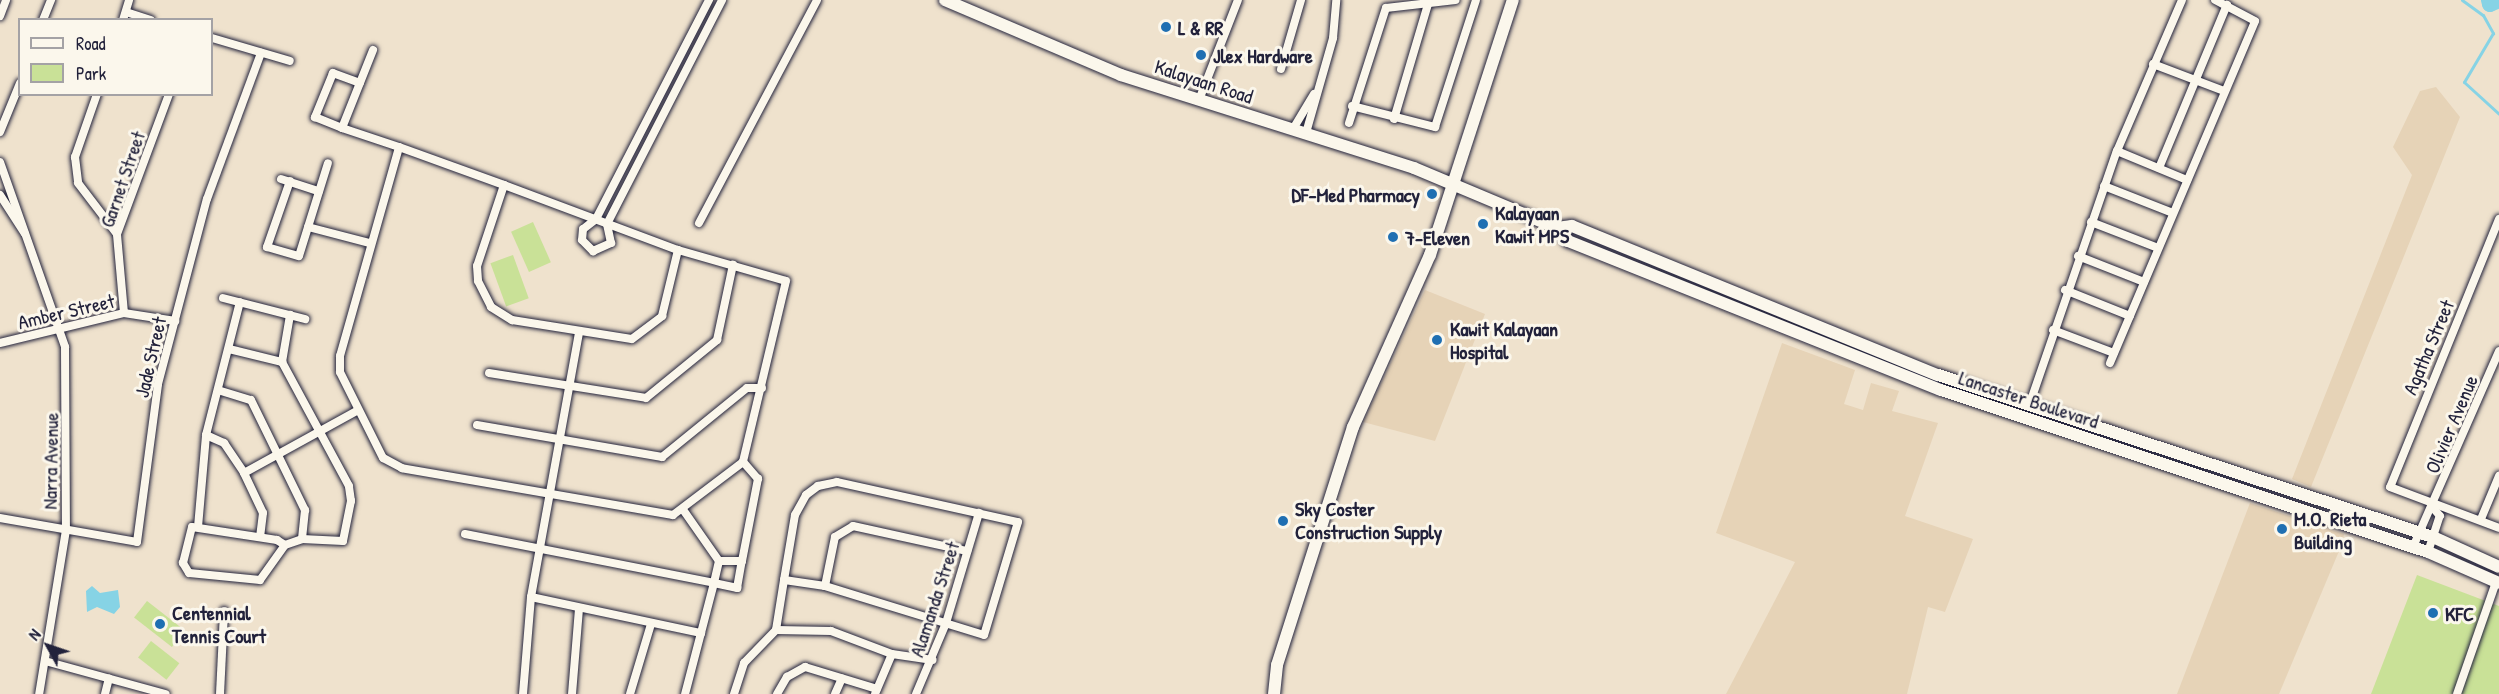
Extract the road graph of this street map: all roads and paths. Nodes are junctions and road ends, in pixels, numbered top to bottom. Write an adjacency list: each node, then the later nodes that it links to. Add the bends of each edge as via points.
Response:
1 (6, 0): 18 (street)
2 (51, 0): 20 (street)
3 (129, 0): 19 (street)
4 (710, 0): 54 (street)
5 (722, 0): 58 (street)
6 (817, 0): 57 (street)
7 (945, 0): 34 (main road, Kalayaan Road, via 1121,75)
8 (1238, 0): 34 (street)
9 (1301, 0): 26 (street)
10 (1336, 0): 31 (street, via 1333,38)
11 (1456, 0): 16 (street)
12 (1476, 0): 36 (street, via 1435,127)
13 (1513, 0): 49 (main road)
14 (2182, 0): 25 (street)
15 (2215, 0): 17 (street)
16 (1428, 4): 35 (street, via 1386,8); 36 (street)
17 (2227, 5): 27 (street); 30 (street, via 2255,21)
18 (0, 16)
19 (124, 16)
20 (44, 18)
21 (213, 38): 23 (street)
22 (373, 50): 28 (street)
23 (261, 53): 24 (street); 76 (street, Jade Street, via 207,199)
24 (290, 61)
25 (2153, 64): 27 (street); 43 (street)
26 (1281, 69)
27 (2195, 81): 30 (street); 46 (street)
28 (360, 83): 38 (street); 38 (street, via 333,73 315,117)
29 (18, 88): 40 (street)
30 (2223, 92): 47 (street)
31 (1314, 94): 39 (street); 41 (street)
32 (96, 96): 62 (street, via 75,157 78,183)
33 (168, 96): 62 (street, Garnet Street)
34 (1199, 100): 39 (main road, Kalayaan Road)
35 (1352, 106): 36 (street); 37 (street)
36 (1394, 119)
37 (1349, 123)
38 (342, 128): 42 (street)
39 (1293, 129): 41 (main road, Kalayaan Road)
40 (0, 132)
41 (1306, 133): 49 (main road, Kalayaan Road)
42 (399, 147): 48 (street); 63 (street)
43 (2117, 151): 46 (street); 50 (street)
44 (0, 162): 61 (street, Narra Avenue)
45 (328, 163): 51 (street)
46 (2159, 168): 47 (street)
47 (2187, 180): 53 (street)
48 (504, 185): 54 (street); 79 (street, via 477,266 490,307 512,320)
49 (1456, 185): 60 (main road, Lancaster Boulevard); 153 (main road, via 1353,426 1277,665)
50 (2104, 186): 53 (street); 56 (street)
51 (319, 191): 59 (street); 59 (street, via 286,180 267,247 299,256)
52 (0, 195): 61 (street, Narra Avenue)
53 (2173, 213): 64 (street)
54 (596, 219): 58 (street); 58 (street, via 582,234 592,250 610,243)
55 (2499, 219): 103 (street, Agatha Street, via 2390,488)
56 (2091, 222): 64 (street); 66 (street)
57 (699, 223)
58 (607, 224): 65 (street)
59 (308, 227): 63 (street)
60 (1557, 228): 90 (main road, Lancaster Boulevard, via 1572,226 1938,375); 99 (main road, Lancaster Boulevard, via 1568,241 1941,390)
61 (25, 234): 77 (street, Narra Avenue)
62 (117, 234): 72 (street, Garnet Street)
63 (369, 243): 91 (street, via 340,356 340,372)
64 (2158, 248): 68 (street)
65 (678, 250): 67 (street); 79 (street, via 667,306 641,335 623,340)
66 (2078, 256): 68 (street); 69 (street)
67 (733, 265): 87 (street, via 717,340 656,393 638,400); 88 (street, via 786,281)
68 (2144, 282): 74 (street)
69 (2065, 290): 74 (street); 78 (street)
70 (223, 298): 71 (street)
71 (240, 302): 73 (street); 81 (street)
72 (124, 313): 76 (street, Amber Street); 77 (street, Amber Street)
73 (290, 315): 75 (street); 84 (street)
74 (2130, 316): 83 (street)
75 (305, 319)
76 (176, 321): 110 (street, Jade Street, via 158,384 137,542)
77 (62, 330): 80 (street, Amber Street); 110 (street, Narra Avenue, via 69,444)
78 (2053, 330): 83 (street); 90 (street)
79 (579, 332): 87 (street)
80 (0, 343)
81 (229, 349): 84 (street); 89 (street)
82 (2499, 351): 103 (street, Olivier Avenue)
83 (2114, 353): 85 (street)
84 (282, 362): 93 (street)
85 (2110, 363)
86 (489, 373): 87 (street)
87 (569, 384): 95 (street)
88 (762, 388): 95 (street, via 747,388 662,457); 98 (street)
89 (221, 392): 94 (street); 97 (street, via 251,400)
90 (2030, 403): 96 (main road, Lancaster Boulevard)
91 (357, 411): 93 (street); 102 (street, via 383,458 402,468)
92 (477, 425): 95 (street)
93 (318, 431): 97 (street); 115 (street, via 349,486 351,501 343,541)
94 (206, 435): 100 (street, via 224,443); 108 (street)
95 (558, 438): 102 (street)
96 (2165, 448): 99 (main road); 111 (main road, Lancaster Boulevard)
97 (278, 453): 100 (street); 115 (street, via 305,510)
98 (743, 462): 104 (street); 122 (street, via 758,479)
99 (2160, 463): 118 (main road, Lancaster Boulevard)
100 (244, 472): 113 (street, via 263,513)
101 (2499, 476): 107 (street)
102 (548, 491): 104 (street, via 664,515); 117 (street)
103 (2435, 507): 107 (street); 111 (street, Olivier Avenue, via 2426,513); 114 (street, Olivier Avenue, via 2439,516)
104 (684, 511): 121 (street)
105 (979, 513): 119 (street, Alamanda Street); 124 (street, via 837,482 818,486 806,495 795,515); 131 (street, via 1018,522 984,635)
106 (0, 518): 110 (street, Jade Street)
107 (2481, 519): 109 (street)
108 (198, 527): 113 (street); 116 (street, via 189,532 183,563 189,573 260,580)
109 (2499, 528)
110 (66, 530): 137 (street, Narra Avenue)
111 (2418, 532): 114 (main road, Lancaster Boulevard); 118 (street, Olivier Avenue)
112 (465, 534): 117 (street)
113 (260, 537): 116 (street)
114 (2433, 537): 120 (street, Olivier Avenue); 123 (main road, Lancaster Boulevard)
115 (302, 539): 116 (street)
116 (285, 545)
117 (540, 547): 125 (street); 128 (street)
118 (2413, 547): 120 (main road, Lancaster Boulevard)
119 (967, 551): 127 (street, via 853,526 835,537); 131 (street, Alamanda Street)
120 (2428, 552): 126 (main road, Lancaster Boulevard)
121 (719, 561): 122 (street); 125 (street)
122 (742, 561): 125 (street, via 737,588)
123 (2499, 567)
124 (784, 580): 127 (street); 133 (street)
125 (714, 583): 134 (street)
126 (2498, 583): 154 (street)
127 (825, 586): 131 (street)
128 (531, 597): 129 (street); 145 (street)
129 (579, 608): 132 (street); 146 (street)
130 (224, 610): 144 (street)
131 (946, 623): 136 (street, Alamanda Street)
132 (651, 624): 134 (street); 147 (street)
133 (776, 630): 135 (street, via 831,631); 149 (street, via 744,663)
134 (701, 633): 148 (street)
135 (892, 654): 136 (street); 140 (street)
136 (933, 660): 152 (street, Alamanda Street)
137 (45, 661): 138 (street); 141 (street, Narra Avenue)
138 (109, 678): 142 (street); 143 (street)
139 (842, 678): 140 (street); 150 (street, via 805,667 787,677); 151 (street)
140 (876, 692)
141 (39, 694)
142 (105, 694)
143 (164, 694)
144 (220, 694)
145 (523, 694)
146 (572, 694)
147 (630, 694)
148 (685, 694)
149 (734, 694)
150 (777, 694)
151 (835, 694)
152 (916, 694)
153 (1274, 694)
154 (2457, 694)

